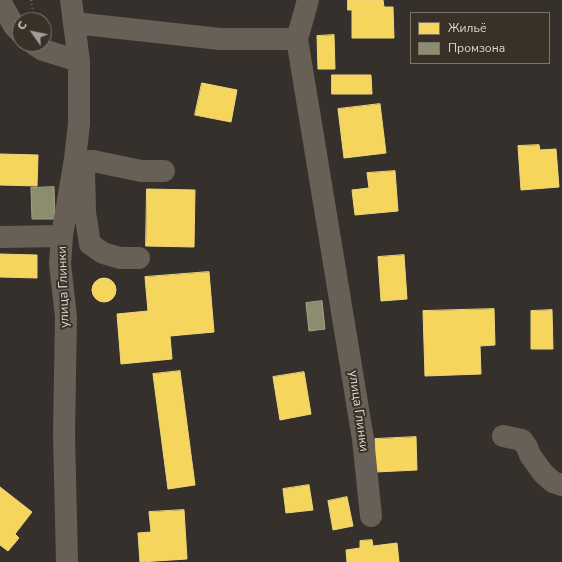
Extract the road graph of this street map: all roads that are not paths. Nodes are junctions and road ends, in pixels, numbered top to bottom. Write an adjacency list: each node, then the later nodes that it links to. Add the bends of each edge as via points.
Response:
1 (71, 0): 5 (lane, улица Глинки)
2 (308, 0): 6 (lane, улица Глинки)
3 (0, 1): 4 (lane)
4 (12, 22)
5 (74, 23): 6 (lane, via 220,39); 8 (lane, улица Глинки)
6 (297, 39): 16 (lane, улица Глинки, via 363,439)
7 (50, 52): 8 (lane)
8 (79, 61): 9 (lane, улица Глинки)
9 (79, 160): 10 (lane, via 141,171); 11 (lane, улица Глинки); 13 (lane, via 90,244 103,253 120,258)
10 (164, 171)
11 (62, 236): 12 (lane); 17 (lane, улица Глинки, via 60,264 66,317 64,434)
12 (0, 237)
13 (139, 258)
14 (503, 436): 15 (lane, via 522,440 543,473 552,482)
15 (562, 485)
16 (371, 516)
17 (67, 562)

